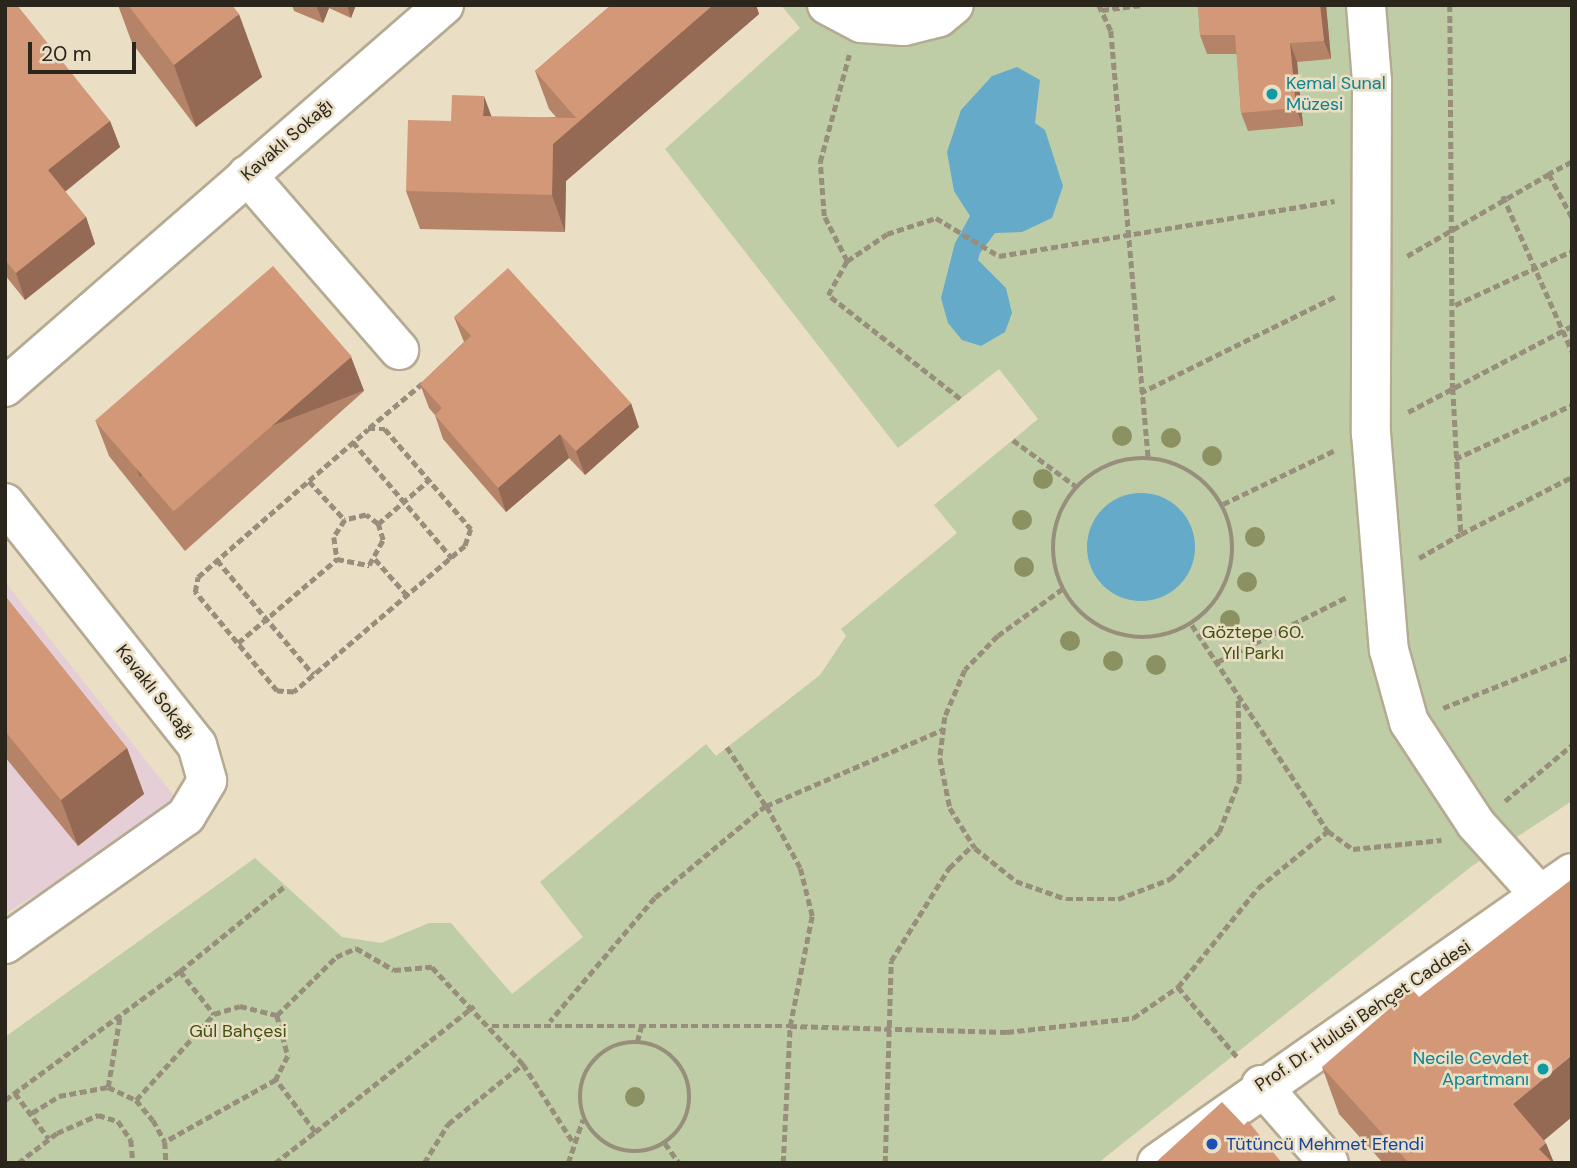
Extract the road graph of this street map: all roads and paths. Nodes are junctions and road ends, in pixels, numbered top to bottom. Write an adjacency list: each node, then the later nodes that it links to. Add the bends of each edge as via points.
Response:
1 (444, 5): 11 (street, Kavaklı Sokağı)
2 (827, 5): 8 (street)
3 (954, 5): 8 (street, via 939,17 904,26)
4 (1142, 5): 7 (path)
5 (1366, 5): 12 (street)
6 (1450, 5): 15 (path)
7 (1100, 7): 16 (path, via 1111,31)
8 (861, 23): 18 (path, via 820,162 824,216)
9 (1572, 162): 10 (path)
10 (1549, 174): 13 (path); 14 (path)
11 (247, 175): 22 (street); 24 (street, Kavaklı Sokağı)
12 (1371, 195): 16 (path); 20 (street)
13 (1503, 196): 15 (path); 19 (path)
14 (1572, 217)
15 (1450, 229): 20 (path); 21 (path)
16 (1129, 236): 18 (path, via 999,256 936,218 887,234); 25 (path)
17 (1572, 251): 19 (path)
18 (847, 261): 26 (path, via 828,295)
19 (1535, 267): 21 (path); 23 (path)
20 (1368, 280): 25 (path); 46 (street)
21 (1455, 305): 32 (path)
22 (399, 350): 28 (path, via 426,381)
23 (1572, 351)
24 (5, 387)
25 (1140, 394): 31 (path)
26 (960, 399)
27 (1572, 405): 32 (path)
28 (368, 429): 30 (path); 34 (path, via 385,429)
29 (1013, 440): 36 (path)
30 (353, 442): 35 (path); 37 (path)
31 (1148, 457): 36 (path, via 1117,461); 50 (path, via 1178,464 1204,481 1232,529 1227,581)
32 (1455, 459): 41 (path)
33 (1572, 477): 41 (path)
34 (429, 480): 37 (path); 42 (path, via 471,529)
35 (309, 481): 39 (path); 45 (path)
36 (1077, 487): 47 (path, via 1055,523 1052,553)
37 (404, 501): 40 (path); 42 (path)
38 (5, 503): 67 (street, Kavaklı Sokağı, via 197,745 207,781 186,816)
39 (345, 520): 40 (path, via 366,515); 43 (path, via 334,537)
40 (378, 524): 44 (path, via 383,540)
41 (1461, 534): 46 (path)
42 (452, 558): 48 (path)
43 (337, 559): 44 (path, via 369,565); 49 (path)
44 (375, 559): 48 (path)
45 (216, 560): 49 (path); 51 (path, via 198,577 195,592)
46 (1378, 581): 53 (path); 56 (street)
47 (1063, 589): 50 (path, via 1095,625 1119,635 1145,638); 57 (path, via 998,636 965,670)
48 (407, 595): 54 (path)
49 (267, 619): 51 (path); 54 (path)
50 (1192, 625): 53 (path)
51 (238, 643): 54 (path, via 277,691 294,692)
52 (1572, 656): 56 (path)
53 (1217, 662): 55 (path)
54 (314, 675)
55 (1238, 697): 62 (path); 63 (path, via 1240,781 1219,831 1170,879 1118,899 1066,899 1016,881)
56 (1409, 722): 61 (street)
57 (944, 729): 60 (path); 63 (path, via 940,758 950,808)
58 (1572, 745): 61 (path)
59 (727, 747): 60 (path)
60 (766, 806): 74 (path, via 655,898); 77 (path, via 800,868 812,916)
61 (1476, 824): 62 (path, via 1459,836 1400,848 1353,849); 66 (street)
62 (1328, 831): 69 (path, via 1258,888)
63 (973, 845): 78 (path, via 949,868 891,961)
64 (1572, 873): 66 (street, Prof. Dr. Hulusi Behçet Caddesi)
65 (285, 887): 68 (path)
66 (1540, 895): 82 (street, Prof. Dr. Hulusi Behçet Caddesi)
67 (5, 944)
68 (180, 971): 71 (path); 72 (path)
69 (1178, 987): 78 (path, via 1133,1018 1089,1027); 82 (path)
70 (474, 1006): 73 (path, via 432,967 394,970 356,948 336,957); 76 (path); 89 (path)
71 (120, 1014): 83 (path); 84 (path)
72 (214, 1014): 73 (path, via 240,1006); 86 (path)
73 (277, 1015): 81 (path, via 288,1056)
74 (550, 1022): 75 (path); 76 (path)
75 (642, 1023): 77 (path); 79 (path)
76 (492, 1026): 80 (path)
77 (790, 1026): 78 (path); 101 (path)
78 (886, 1030): 102 (path)
79 (637, 1042): 88 (path, via 606,1049 592,1061 579,1098); 93 (path, via 674,1057 690,1091 680,1130)
80 (523, 1064): 92 (path); 98 (path, via 447,1124)
81 (276, 1080): 89 (path); 91 (path)
82 (1261, 1085): 103 (street, Prof. Dr. Hulusi Behçet Caddesi); 104 (street)
83 (108, 1087): 86 (path); 87 (path, via 59,1096)
84 (15, 1093): 85 (path); 87 (path)
85 (5, 1100)
86 (136, 1100): 91 (path)
87 (32, 1114): 90 (path)
88 (584, 1119): 92 (path); 93 (path, via 594,1135 628,1152)
89 (315, 1132): 97 (path)
90 (49, 1139): 94 (path); 95 (path, via 98,1115 118,1121 131,1140)
91 (165, 1142): 96 (path)
92 (573, 1142): 99 (path)
93 (665, 1143): 100 (path)
94 (18, 1163)
95 (133, 1163)
96 (166, 1163)
97 (275, 1163)
98 (424, 1163)
99 (568, 1163)
100 (679, 1163)
101 (783, 1163)
102 (885, 1163)
103 (1157, 1163)
104 (1329, 1163)

